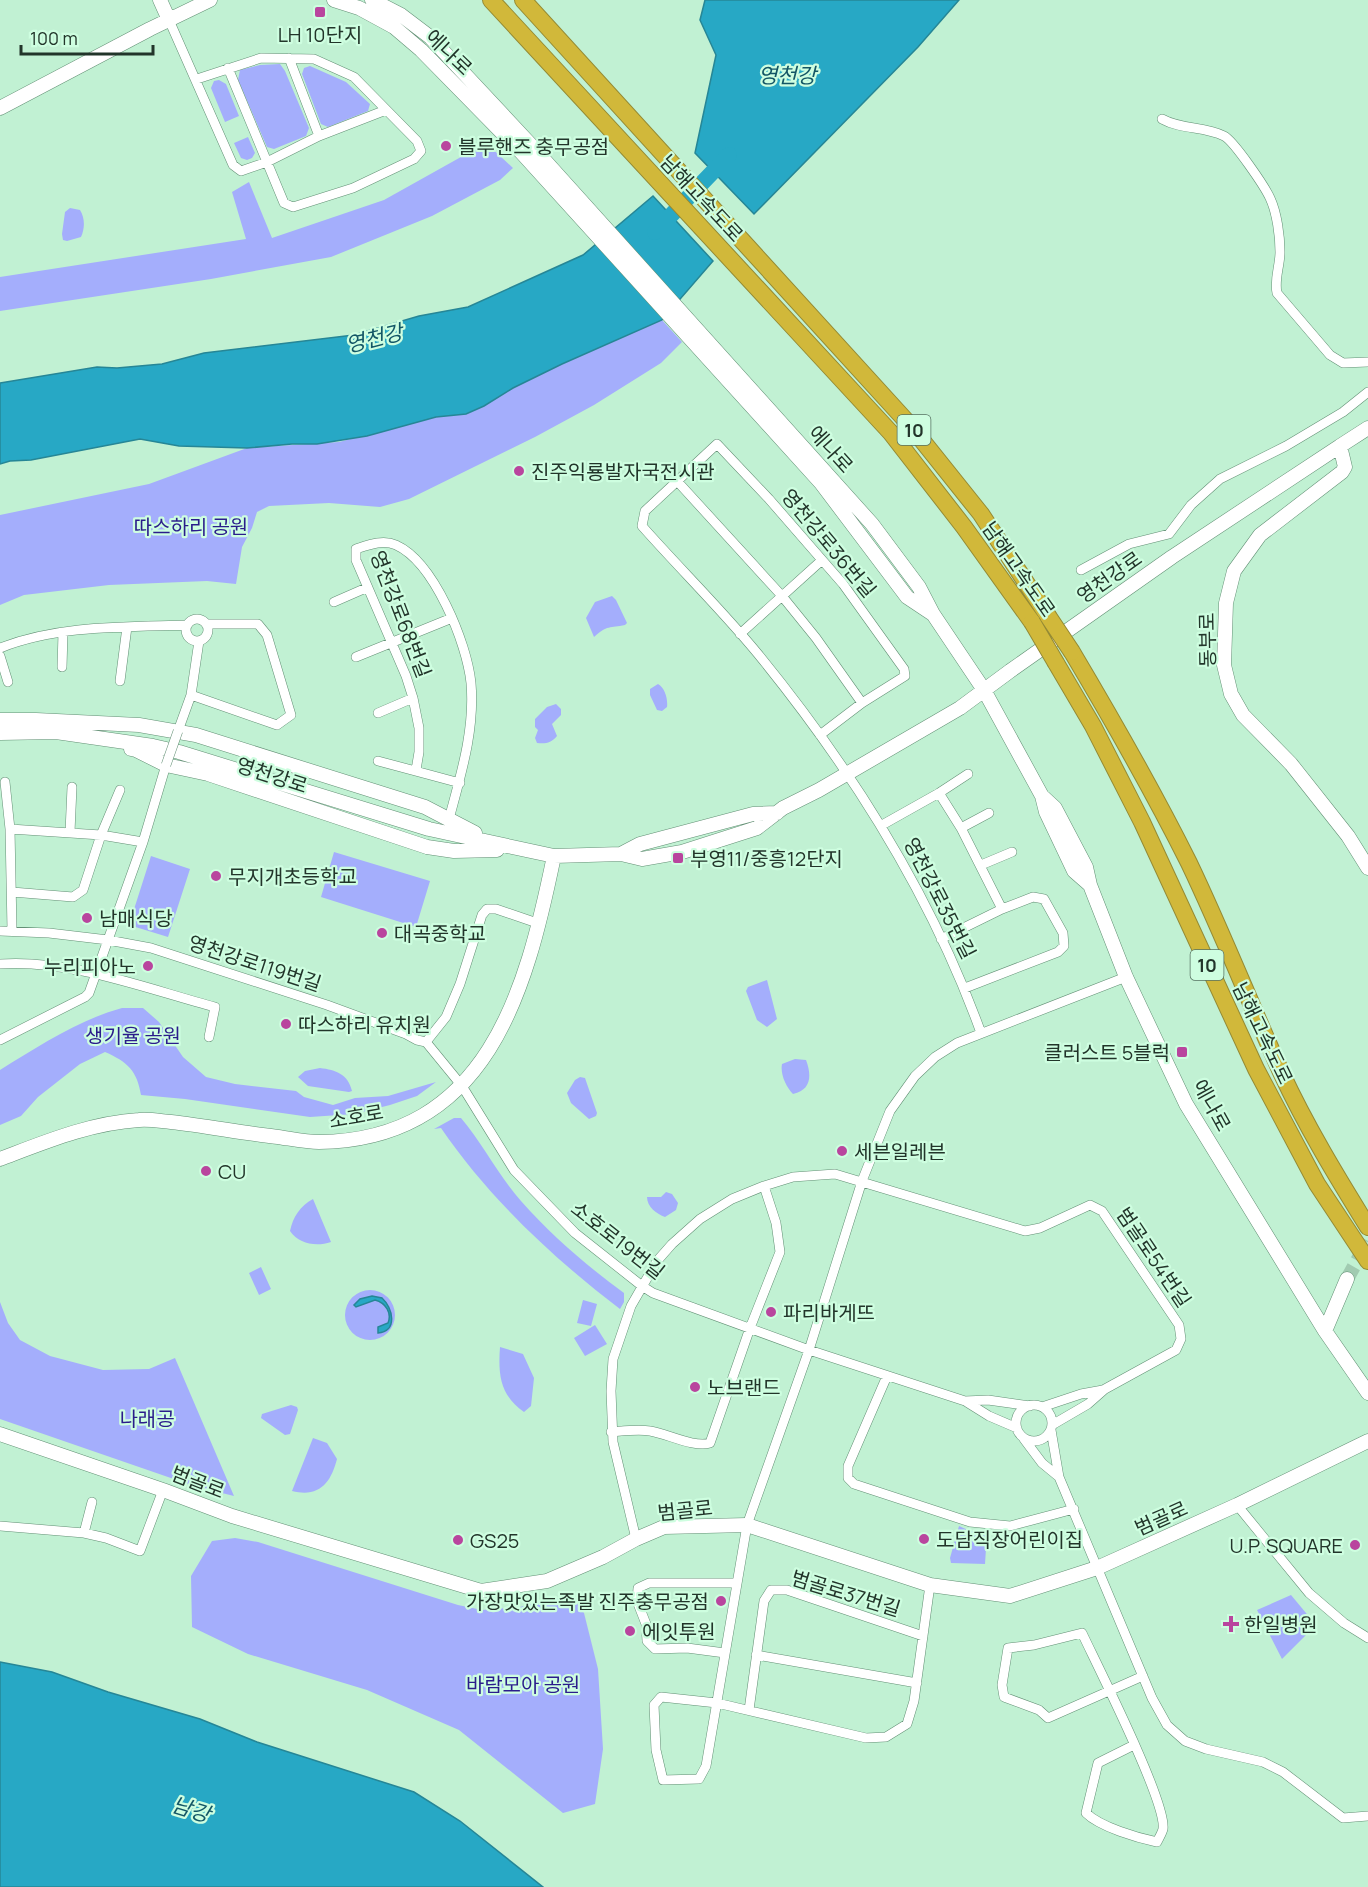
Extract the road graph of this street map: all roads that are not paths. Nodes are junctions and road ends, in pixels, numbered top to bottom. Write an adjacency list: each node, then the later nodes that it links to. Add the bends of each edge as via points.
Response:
1 (160, 0): 7 (street)
2 (210, 0): 7 (street)
3 (334, 0): 15 (street, 에나로, via 394,27)
4 (372, 0): 15 (street, 에나로, via 430,37)
5 (491, 0): 28 (highway, 남해고속도로 / 10, via 891,433)
6 (523, 0): 28 (highway, 남해고속도로 / 10, via 909,424 981,514)
7 (169, 20): 10 (street); 11 (street)
8 (289, 58): 9 (street, via 261,58); 12 (street, via 314,59 354,77); 14 (street)
9 (228, 68): 10 (street); 16 (street)
10 (197, 79): 16 (street, via 233,165 241,171)
11 (0, 108)
12 (386, 110): 14 (street); 16 (street, via 417,141 421,151 414,159 353,188 293,207 284,203)
13 (1162, 119): 17 (street, via 1219,134 1242,155 1270,198 1280,253 1277,293 1330,355 1343,363)
14 (319, 136): 16 (street)
15 (525, 148): 42 (street, 에나로, via 821,483 907,597 933,614)
16 (267, 162)
17 (1368, 362)
18 (1368, 392): 23 (street, via 1296,440 1220,479 1191,505 1169,534 1129,544)
19 (1368, 428): 20 (street)
20 (1340, 446): 42 (street, 영천강로, via 1172,557); 74 (street, 동부로, via 1345,467 1342,472 1260,535 1234,571 1226,603 1224,665 1231,694 1243,715 1291,764)
21 (677, 481): 22 (street, 영천강로36번길, via 717,444); 25 (street); 33 (street, 영천강로36번길, via 645,511 642,526)
22 (822, 560): 25 (street); 45 (street, 영천강로36번길, via 904,669 905,676)
23 (1081, 570)
24 (366, 588): 26 (street); 27 (street, 영천강로68번길, via 356,549 376,542 395,544 412,556 436,586); 35 (street, 영천강로68번길)
25 (782, 596): 33 (street); 45 (street)
26 (334, 602)
27 (452, 618): 35 (street); 58 (street, 영천강로68번길, via 471,682 469,740)
28 (1040, 619): 94 (highway, 남해고속도로 / 10, bridge, via 1072,652 1131,752 1184,854 1282,1073 1324,1155); 95 (highway, 남해고속도로 / 10, bridge, via 1056,663 1142,822 1256,1069 1317,1184)
29 (206, 624): 30 (street, via 195,619); 34 (street, via 207,634); 43 (street, via 258,624 267,635 291,715 277,724)
30 (187, 625): 31 (street); 34 (street, via 189,638)
31 (128, 627): 32 (street); 40 (street)
32 (63, 633): 36 (street); 39 (street)
33 (740, 634): 50 (street, 영천강로36번길)
34 (199, 641): 43 (street)
35 (391, 642): 38 (street); 44 (street, 영천강로68번길)
36 (0, 648)
37 (0, 656): 41 (street)
38 (356, 657)
39 (62, 667)
40 (120, 681)
41 (8, 682)
42 (984, 690): 55 (street, 영천강로); 84 (street, 에나로, via 1042,796 1056,808 1086,867)
43 (191, 695): 48 (street)
44 (414, 698): 46 (street); 54 (street, 영천강로68번길, via 419,728)
45 (861, 703): 50 (street, 영천강로36번길)
46 (378, 713)
47 (0, 720): 48 (street, 영천강로, via 139,725)
48 (178, 731): 53 (street, bridge); 63 (street, 영천강로, via 426,807)
49 (0, 733): 70 (street, 영천강로, via 56,732 153,746 429,830)
50 (820, 735): 55 (street, 영천강로36번길)
51 (0, 740): 53 (street, 영천강로, via 59,741 136,750)
52 (378, 761): 54 (street)
53 (166, 765): 69 (street); 70 (street, 영천강로, via 208,774 427,848)
54 (416, 770): 58 (street)
55 (847, 774): 64 (street, 영천강로35번길); 72 (street, 영천강로, via 777,813 753,814 640,844 621,854)
56 (968, 774): 61 (street, 영천강로35번길)
57 (5, 782): 66 (street)
58 (460, 783): 63 (street, 영천강로68번길)
59 (72, 787): 67 (street)
60 (120, 790): 68 (street)
61 (939, 793): 64 (street, 영천강로35번길); 65 (street)
62 (989, 813): 65 (street)
63 (449, 819): 70 (street, 영천강로, via 482,836)
64 (882, 825): 80 (street, 영천강로35번길)
65 (961, 828): 73 (street)
66 (10, 829): 67 (street); 75 (street)
67 (70, 832): 68 (street)
68 (101, 835): 69 (street); 75 (street, via 83,890 73,897)
69 (143, 842): 81 (street)
70 (532, 850): 72 (street, 영천강로)
71 (1012, 852): 73 (street)
72 (554, 856): 77 (street, 소호로)
73 (981, 865): 76 (street)
74 (1368, 868)
75 (12, 892): 78 (street)
76 (1002, 909): 80 (street); 85 (street, 영천강로35번길, via 1033,897 1044,899 1063,933 1064,946 1058,952)
77 (540, 924): 89 (street, via 487,909 446,1017); 90 (street, 소호로, via 510,1013)
78 (12, 930): 79 (street, 영천강로119번길); 81 (street, 영천강로119번길)
79 (0, 931)
80 (941, 939): 85 (street, 영천강로35번길)
81 (108, 940): 83 (street); 89 (street, 영천강로119번길, via 151,948)
82 (0, 964): 83 (street, via 61,967)
83 (96, 975): 87 (street, via 214,1007); 88 (street, via 84,997)
84 (1126, 977): 86 (street); 99 (street, 에나로, via 1186,1104)
85 (965, 988): 86 (street, 영천강로35번길)
86 (981, 1033): 92 (street, via 957,1043 915,1076 890,1111)
87 (209, 1037)
88 (0, 1040)
89 (426, 1042): 90 (street, 영천강로119번길)
90 (462, 1086): 91 (street, 소호로, via 440,1106 400,1127 355,1139 318,1142 140,1119 57,1137); 97 (street, 소호로19번길, via 514,1170 574,1233)
91 (0, 1159)
92 (862, 1181): 93 (street, 범골로54번길, via 835,1174 793,1177); 100 (street); 102 (street, 범골로54번길, via 1025,1231 1090,1205 1102,1211 1179,1325 1181,1339 1176,1350)
93 (764, 1186): 97 (street, 범골로54번길, via 732,1198 700,1220 657,1261); 98 (street, via 780,1252)
94 (1368, 1227)
95 (1368, 1262)
96 (1347, 1279): 99 (street)
97 (642, 1286): 98 (street, 소호로19번길); 109 (street, 범골로54번길, via 613,1359)
98 (750, 1328): 100 (street, 소호로19번길); 109 (street, via 710,1443 702,1446 648,1431)
99 (1325, 1331): 103 (street)
100 (808, 1350): 101 (street); 119 (street)
101 (887, 1376): 104 (street); 117 (street, via 848,1466 848,1478 854,1484 970,1522 1010,1526)
102 (1105, 1389): 106 (street); 107 (street)
103 (1368, 1393)
104 (965, 1401): 105 (street); 108 (street)
105 (1030, 1406): 106 (street); 108 (street, via 1019,1414)
106 (1042, 1407): 107 (street, via 1050,1414)
107 (1052, 1427): 111 (street, via 1039,1441); 113 (street)
108 (1017, 1428): 111 (street)
109 (611, 1432): 121 (street, 범골로54번길)
110 (0, 1434): 114 (street, 범골로)
111 (1023, 1438): 113 (street)
112 (1368, 1441): 116 (street, 범골로)
113 (1059, 1477): 117 (street)
114 (163, 1490): 120 (street, via 140,1551); 121 (street, 범골로, via 232,1516 481,1591 547,1581)
115 (92, 1502): 120 (street)
116 (1237, 1505): 122 (street, 범골로); 126 (street, via 1309,1593)
117 (1074, 1509): 122 (street)
118 (0, 1526): 120 (street)
119 (747, 1526): 121 (street, 범골로, via 664,1527); 123 (street, 범골로37번길); 124 (street, 범골로)
120 (84, 1533)
121 (636, 1539)
122 (1097, 1568): 124 (street, 범골로, via 1010,1596); 129 (street)
123 (737, 1583): 127 (street, 범골로37번길); 127 (street, via 649,1583 638,1588 637,1601 646,1624 647,1641 655,1649)
124 (930, 1585): 125 (street, 범골로37번길)
125 (923, 1636): 128 (street, 범골로37번길, via 788,1590 771,1590 764,1601); 130 (street, 범골로37번길)
126 (1368, 1638)
127 (725, 1653): 132 (street, 범골로37번길)
128 (756, 1655): 130 (street); 133 (street)
129 (1143, 1676): 131 (street); 135 (street, via 1167,1725 1185,1740 1263,1762 1283,1772 1343,1818)
130 (916, 1683): 133 (street, 범골로37번길, via 907,1724 886,1737 866,1738)
131 (1109, 1691): 131 (street, via 1082,1633 1008,1648 1004,1697 1039,1710 1048,1718); 134 (street)
132 (717, 1703): 132 (street, 범골로37번길, via 706,1766 699,1779 663,1780 656,1750 654,1705 661,1697); 133 (street, 범골로37번길)
133 (749, 1710)
134 (1134, 1745): 134 (street, via 1156,1794 1163,1828 1157,1842 1093,1820 1086,1813 1098,1763)
135 (1368, 1816)

